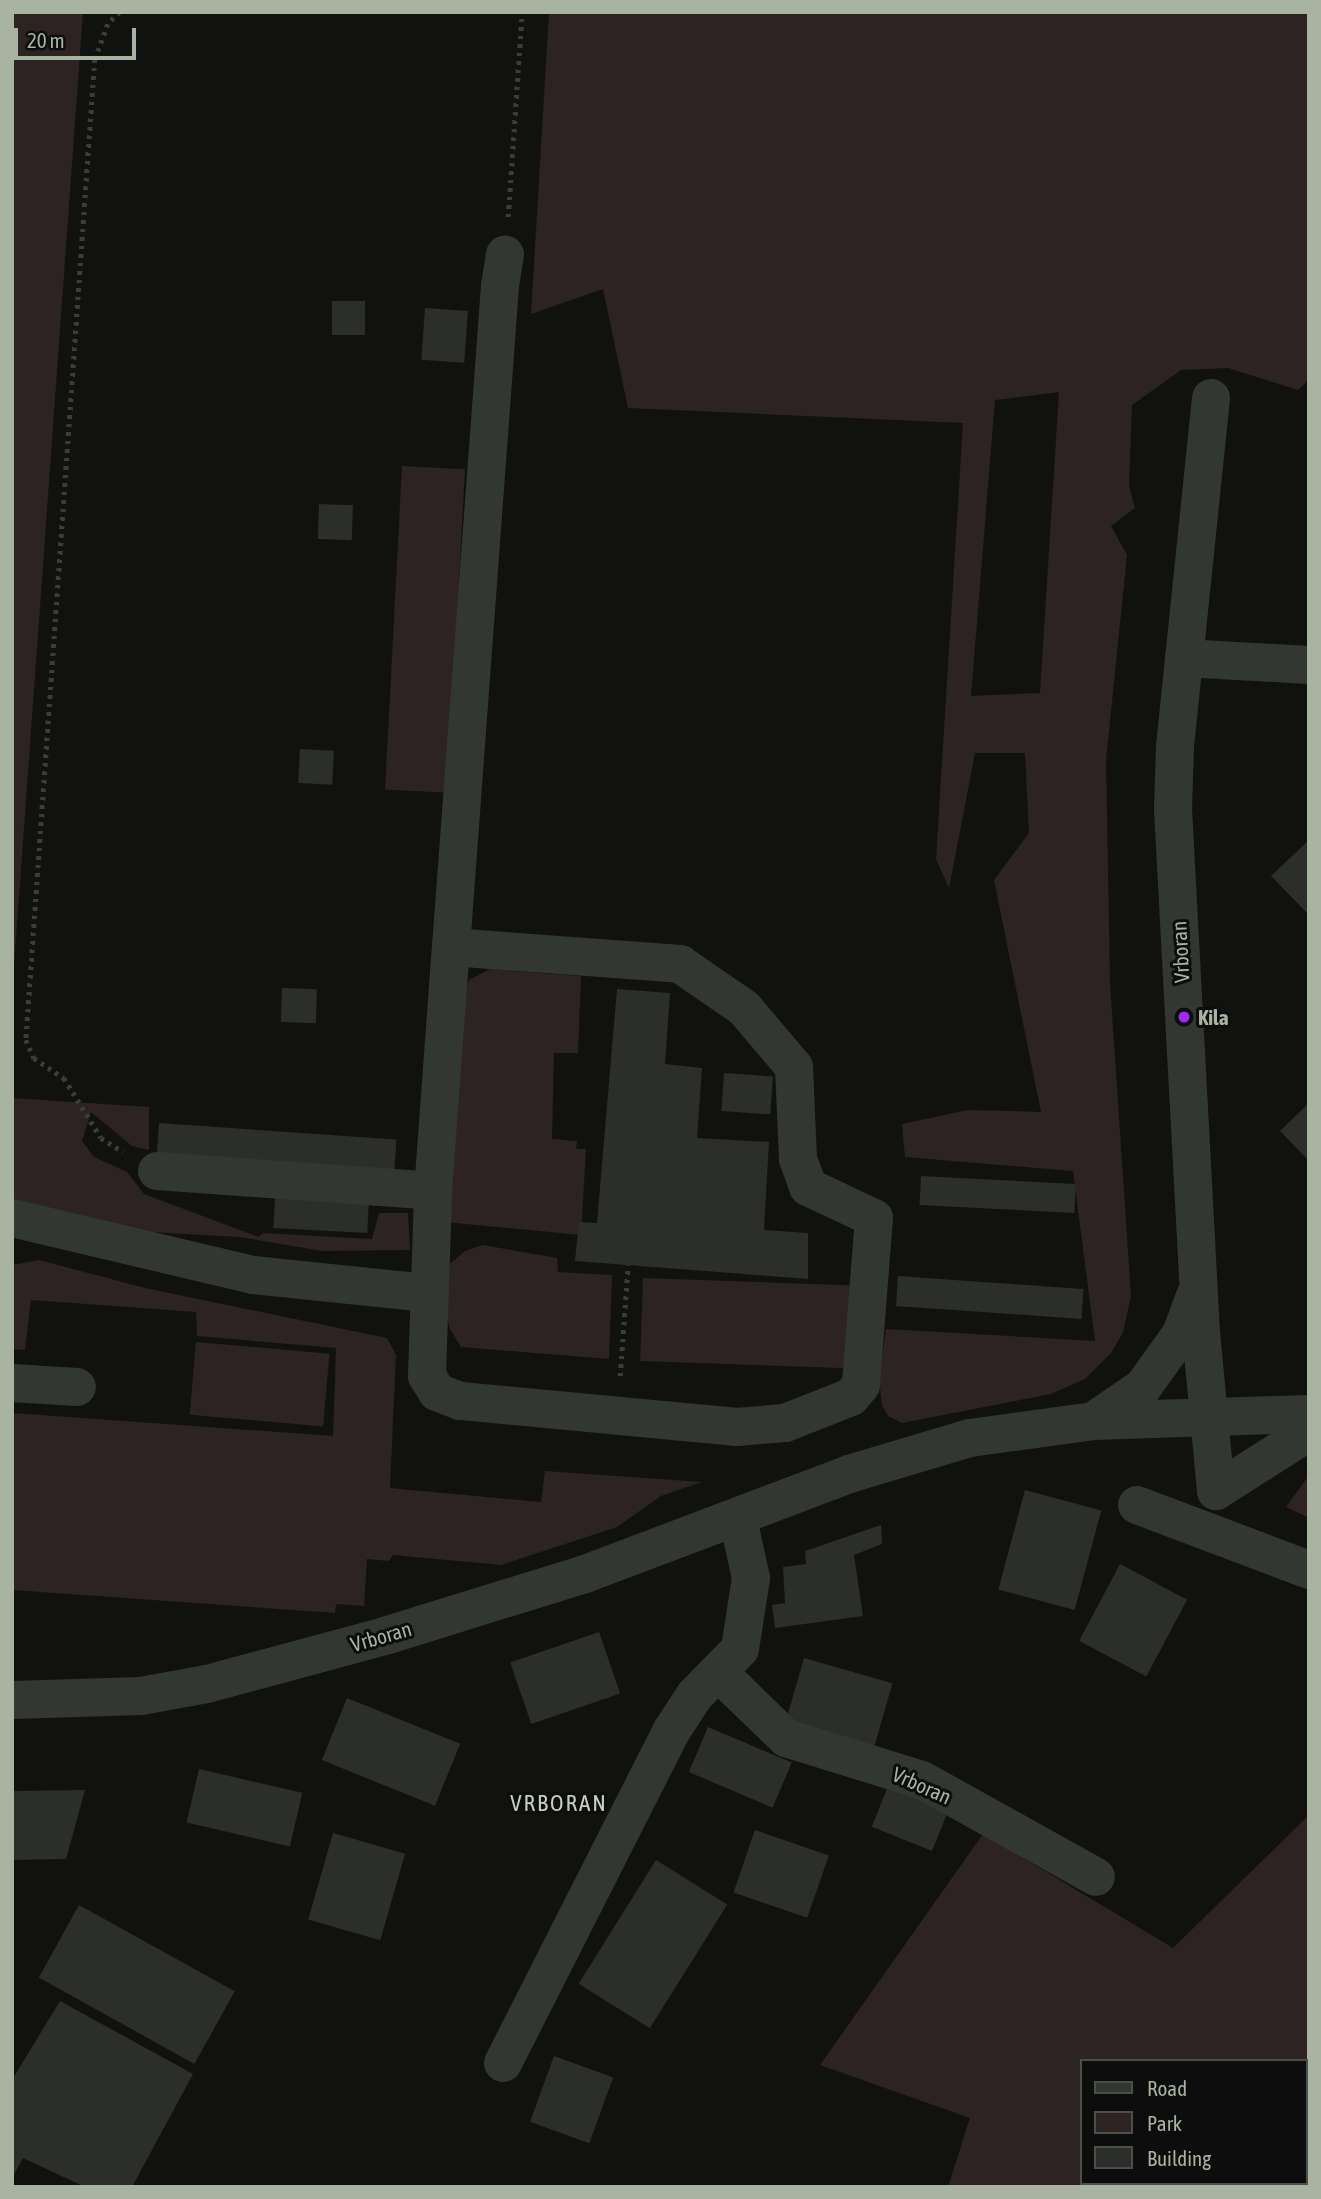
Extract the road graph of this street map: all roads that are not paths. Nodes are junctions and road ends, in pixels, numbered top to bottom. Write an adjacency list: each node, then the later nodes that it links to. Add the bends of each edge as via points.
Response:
1 (505, 254): 5 (street)
2 (1211, 398): 3 (street, Vrboran)
3 (1184, 658): 4 (street); 9 (street, Vrboran, via 1173,809)
4 (1309, 665)
5 (451, 947): 7 (street); 10 (street, via 680,964 744,1008 794,1067 798,1159 808,1187 874,1218 861,1385 851,1397 812,1414 761,1426 460,1401 437,1392 427,1376)
6 (157, 1171): 7 (street)
7 (433, 1191): 10 (street)
8 (12, 1218): 10 (street, via 253,1275)
9 (1199, 1284): 13 (street, Vrboran); 15 (street, via 1181,1334 1143,1387)
10 (427, 1293)
11 (12, 1382): 12 (street)
12 (78, 1387)
13 (1208, 1414): 14 (street, Vrboran); 15 (street, Vrboran); 16 (street, via 1216,1491)
14 (1309, 1414)
15 (1094, 1421): 18 (street, Vrboran, via 970,1438 849,1474)
16 (1309, 1432)
17 (1137, 1505): 19 (street)
18 (738, 1519): 20 (street, via 751,1578 746,1627 740,1649); 21 (street, Vrboran, via 586,1574 207,1684 141,1696)
19 (1309, 1570)
20 (718, 1672): 22 (street, Vrboran, via 786,1738 922,1780); 23 (street, via 671,1730)
21 (12, 1700)
22 (1096, 1877)
23 (503, 2063)

